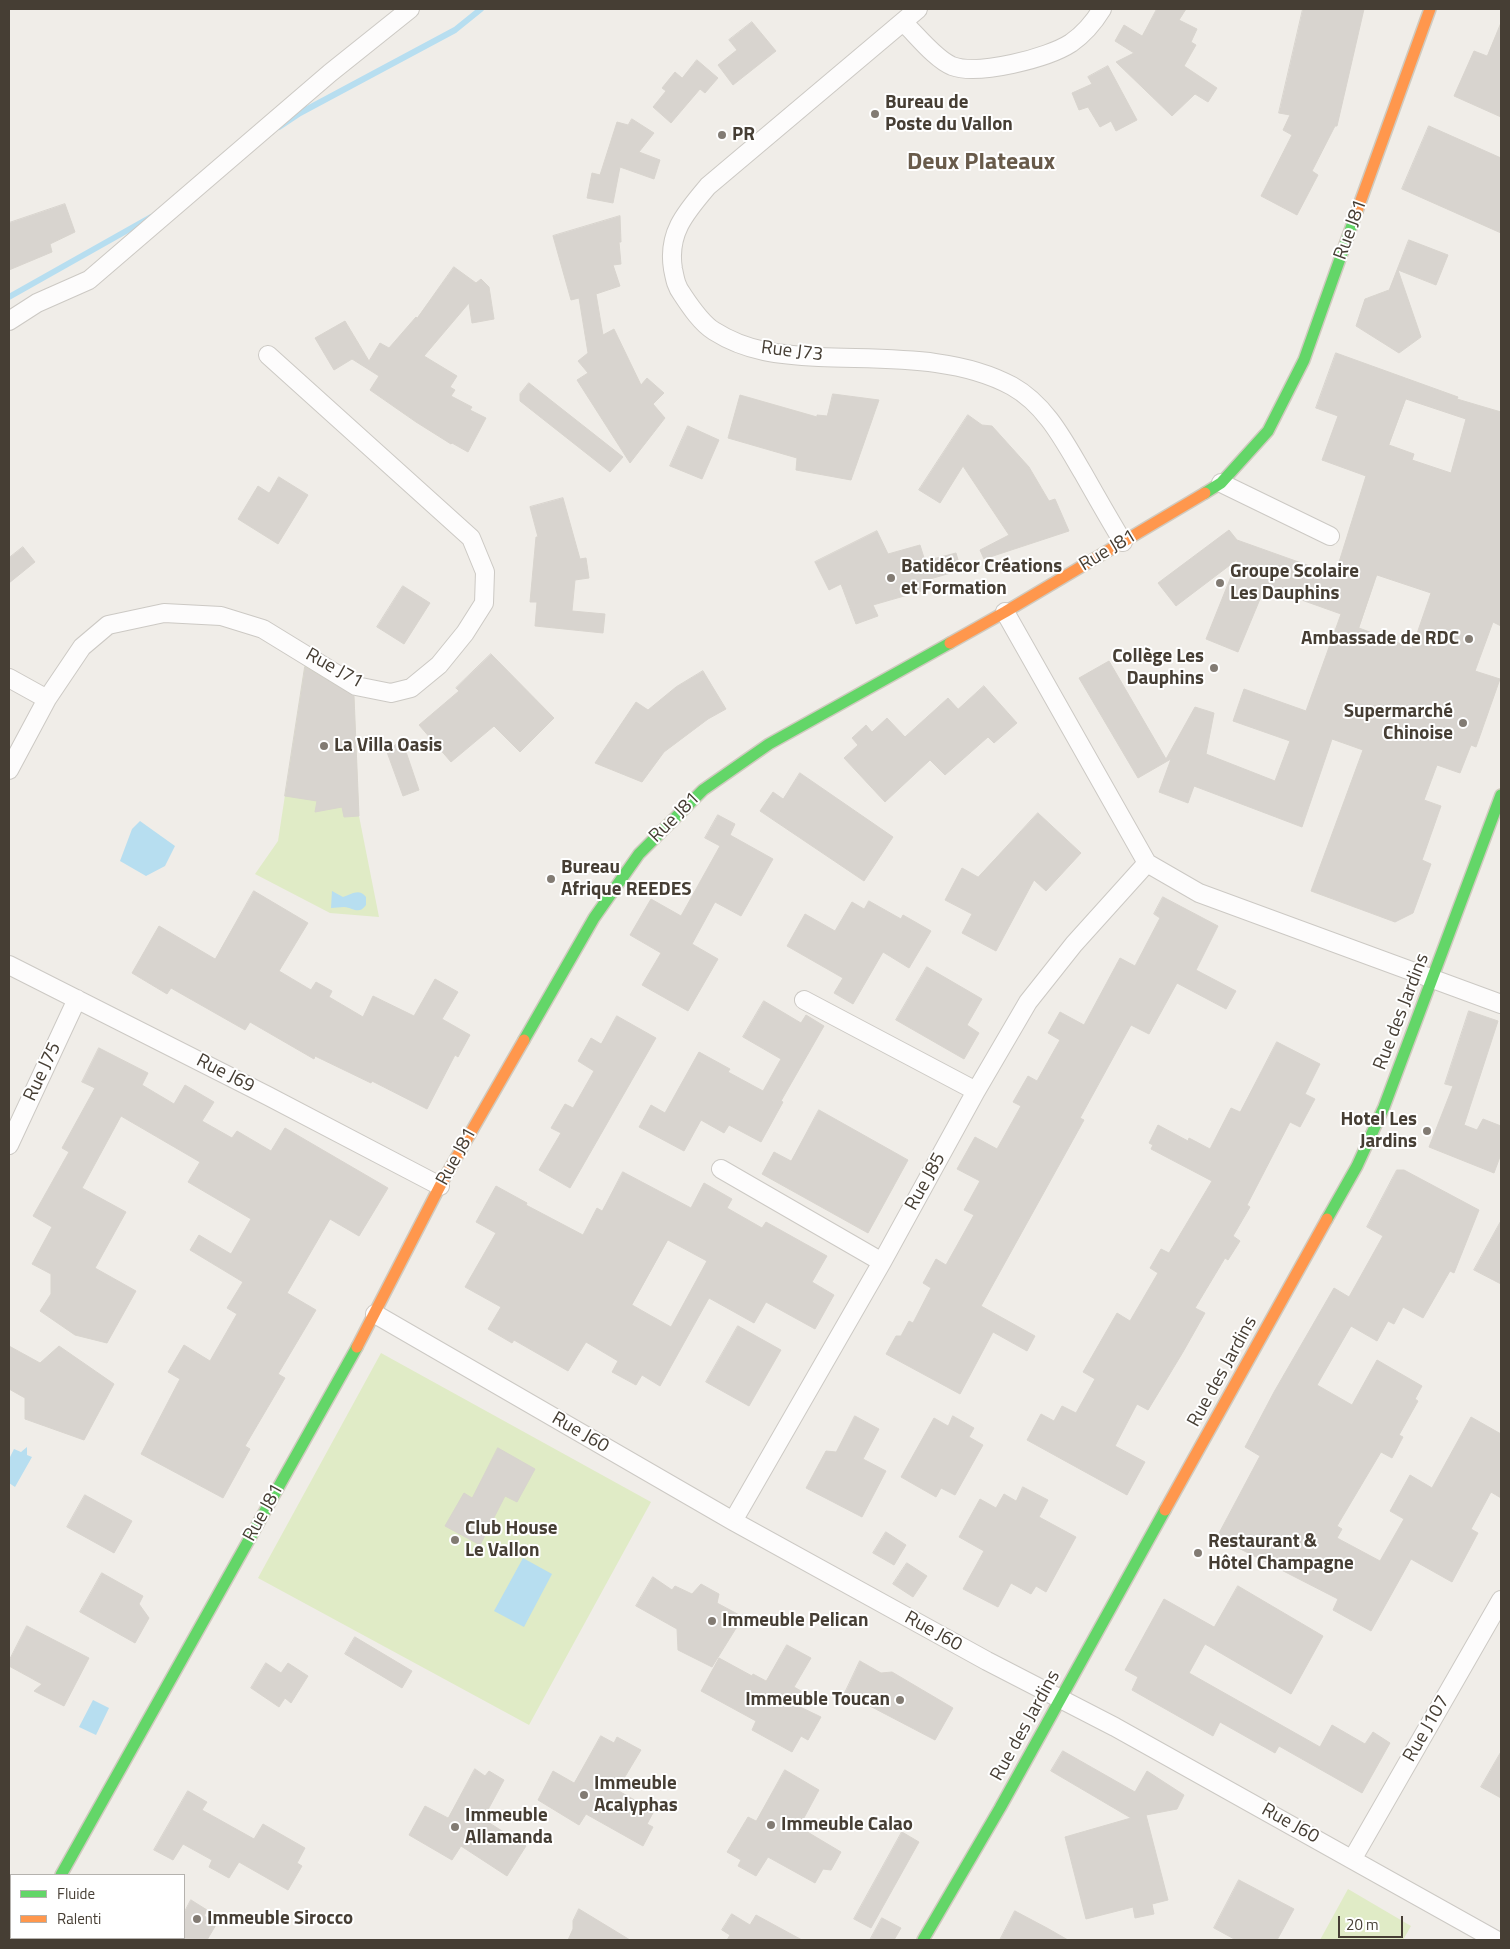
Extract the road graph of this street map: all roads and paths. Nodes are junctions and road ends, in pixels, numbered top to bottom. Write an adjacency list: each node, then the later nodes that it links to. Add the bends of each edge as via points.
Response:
1 (410, 9): 6 (street, via 330,73 89,280 37,303)
2 (918, 9): 5 (street, Rue J73)
3 (1102, 9): 5 (street, via 1094,22 1071,43 1039,58 984,69 952,66 936,55)
4 (1430, 9): 8 (street, Rue J81, via 1304,360 1268,431)
5 (903, 22): 10 (street, Rue J73, via 708,186 685,213 676,232 671,257 676,286 712,330 740,344 775,354 943,363 979,371 1013,387 1039,406 1061,436)
6 (9, 321)
7 (268, 355): 13 (street, Rue J71, via 471,538 486,572 484,602 465,633 439,665 411,688 391,693 356,686 263,629 221,616 164,613 108,625 82,648)
8 (1221, 484): 9 (street); 10 (street, Rue J81)
9 (1330, 536)
10 (1122, 542): 11 (street, Rue J81)
11 (1005, 612): 16 (street); 25 (street, Rue J81, via 769,744 703,790 640,854 594,918)
12 (9, 678): 13 (street)
13 (47, 699): 14 (street, Rue J71)
14 (9, 770)
15 (1501, 795): 18 (street, Rue des Jardins)
16 (1147, 863): 18 (street, via 1199,893); 22 (street, Rue J85, via 1074,944 1028,1002)
17 (9, 965): 19 (street, Rue J69)
18 (1433, 980): 21 (street); 30 (street, Rue des Jardins, via 1358,1166)
19 (77, 999): 23 (street, Rue J75); 25 (street, Rue J69)
20 (804, 1000): 22 (street)
21 (1501, 1004)
22 (976, 1091): 26 (street, Rue J85)
23 (9, 1145)
24 (721, 1168): 26 (street)
25 (440, 1186): 27 (street, Rue J81)
26 (882, 1262): 28 (street, Rue J85)
27 (375, 1314): 28 (street, Rue J60); 32 (street, Rue J81)
28 (733, 1521): 30 (street, Rue J60)
29 (1501, 1600): 31 (street, Rue J107)
30 (1060, 1700): 31 (street, Rue J60); 33 (street, Rue des Jardins)
31 (1353, 1858): 34 (street, Rue J60)
32 (62, 1874)
33 (923, 1940)
34 (1496, 1940)

